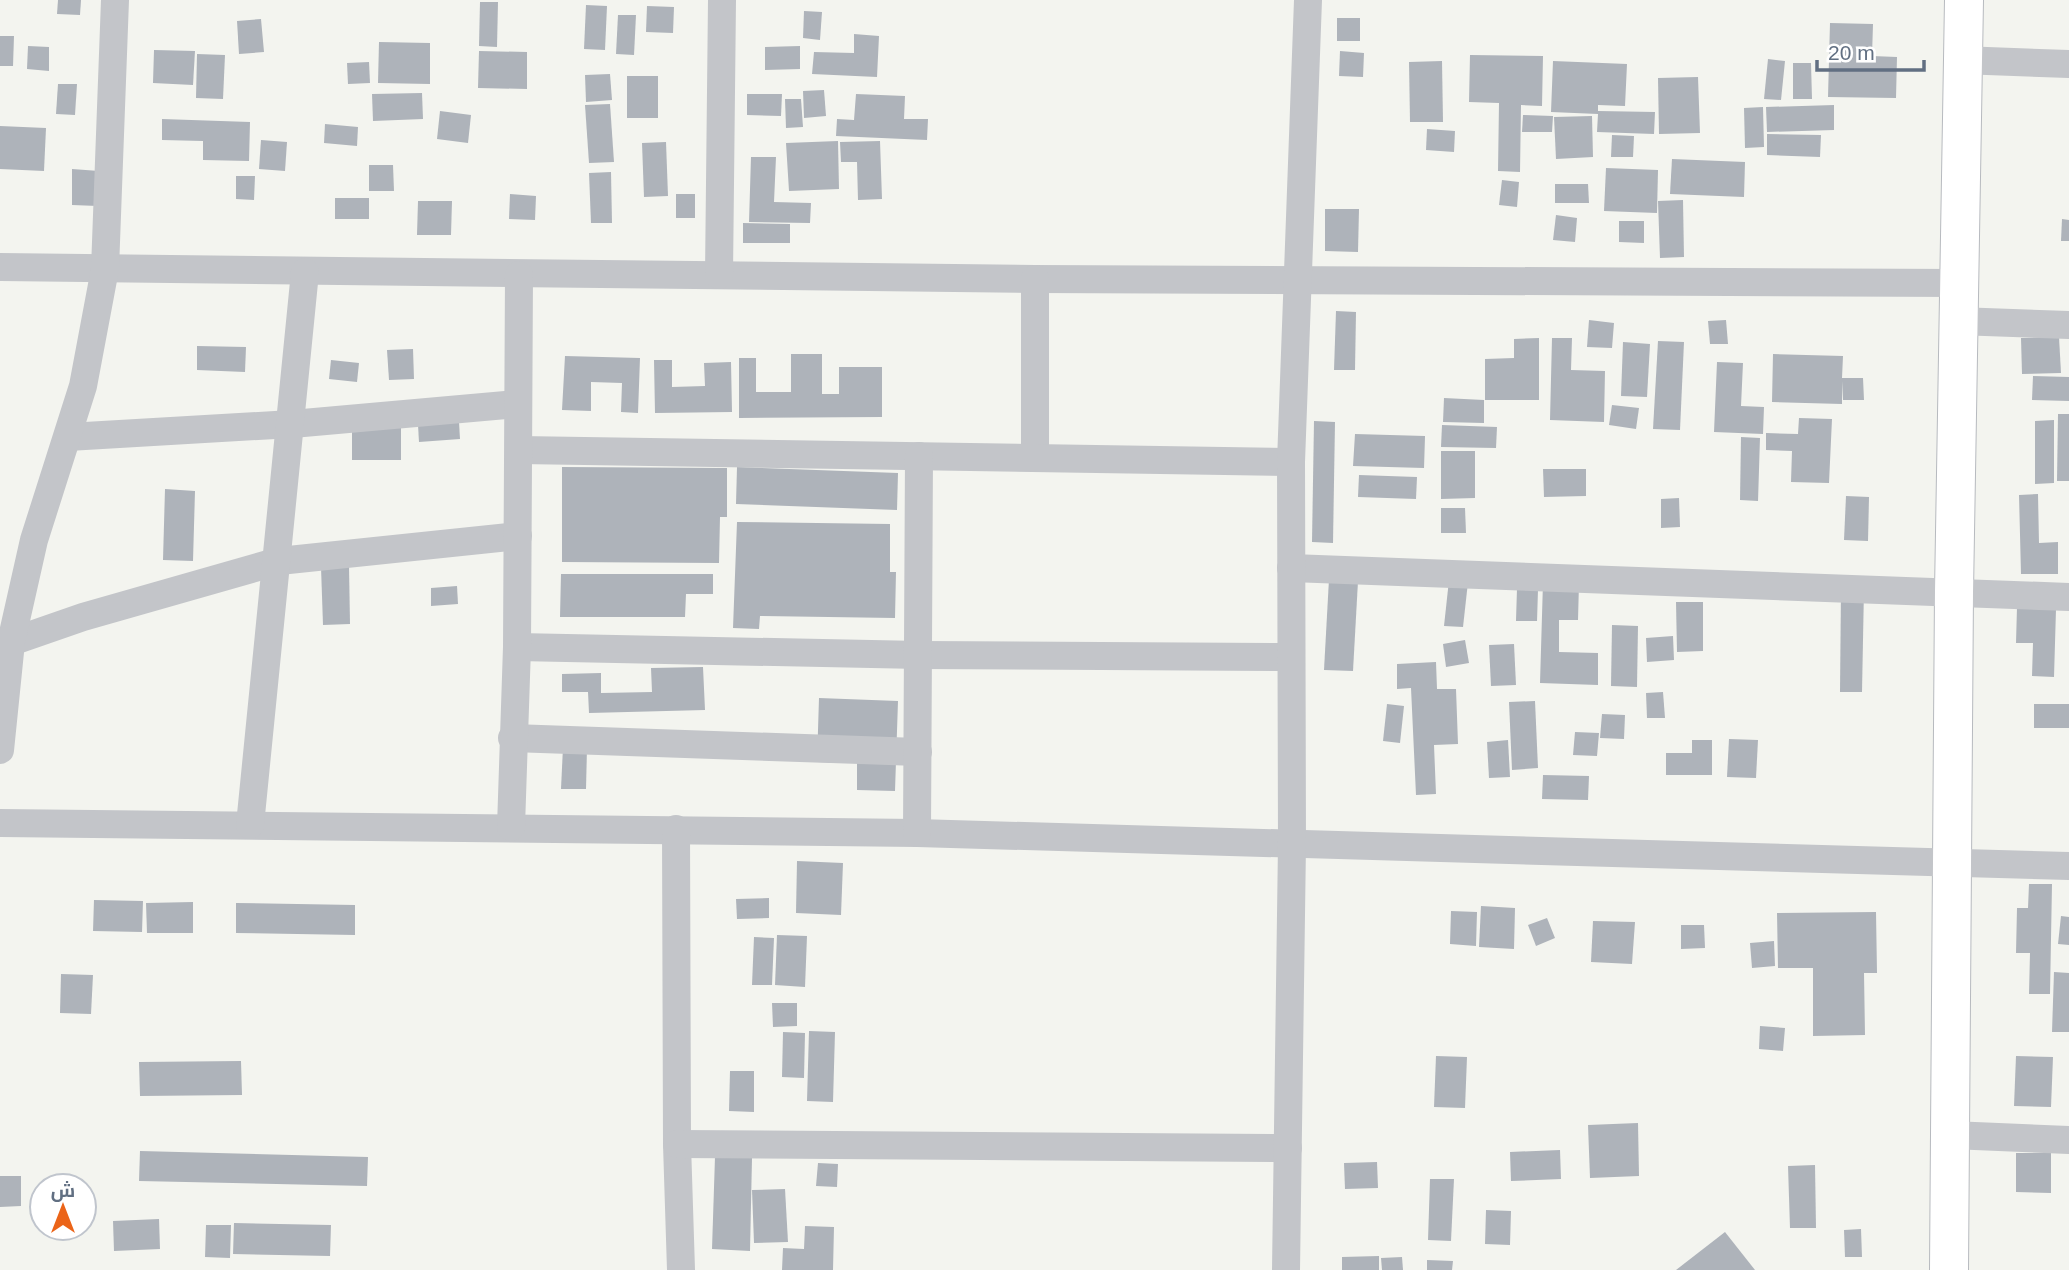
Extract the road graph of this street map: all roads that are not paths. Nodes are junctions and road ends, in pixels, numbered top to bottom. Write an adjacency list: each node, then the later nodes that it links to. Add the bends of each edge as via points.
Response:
1 (115, 0): 8 (street)
2 (722, 0): 11 (street)
3 (1308, 0): 12 (street)
4 (1964, 0): 5 (main road)
5 (1960, 60): 6 (street); 14 (main road)
6 (2069, 64)
7 (0, 267): 8 (street)
8 (105, 269): 9 (street); 19 (street, via 93,344)
9 (305, 272): 10 (street); 18 (street)
10 (519, 275): 11 (street); 17 (street)
11 (719, 275): 13 (street)
12 (1298, 278): 13 (street); 14 (street); 23 (street)
13 (1035, 279): 22 (street)
14 (1959, 283): 15 (main road)
15 (1957, 321): 16 (street); 27 (main road)
16 (2069, 326)
17 (517, 404): 18 (street); 20 (street)
18 (292, 424): 19 (street); 25 (street)
19 (68, 437): 29 (street, via 34,540)
20 (519, 450): 21 (street); 24 (street)
21 (919, 456): 22 (street); 31 (street)
22 (1035, 457): 23 (street)
23 (1291, 462): 26 (street)
24 (518, 536): 25 (street); 30 (street)
25 (279, 561): 29 (street); 37 (street)
26 (1291, 568): 27 (street); 32 (street)
27 (1954, 592): 28 (street); 42 (main road)
28 (2069, 597)
29 (11, 642): 34 (street)
30 (517, 647): 31 (street); 33 (street)
31 (920, 655): 32 (street); 35 (street)
32 (1291, 657): 41 (street)
33 (512, 738): 35 (street); 38 (street)
34 (0, 750)
35 (918, 752): 40 (street)
36 (0, 823): 37 (street)
37 (250, 825): 38 (street)
38 (511, 827): 39 (street)
39 (676, 829): 40 (street); 46 (street)
40 (917, 833): 41 (street)
41 (1292, 844): 42 (street); 47 (street)
42 (1953, 862): 43 (street); 44 (main road)
43 (2069, 866)
44 (1951, 1135): 45 (street); 50 (main road)
45 (2069, 1140)
46 (677, 1144): 47 (street); 48 (street)
47 (1288, 1148): 49 (street)
48 (681, 1270)
49 (1286, 1270)
50 (1949, 1270)

